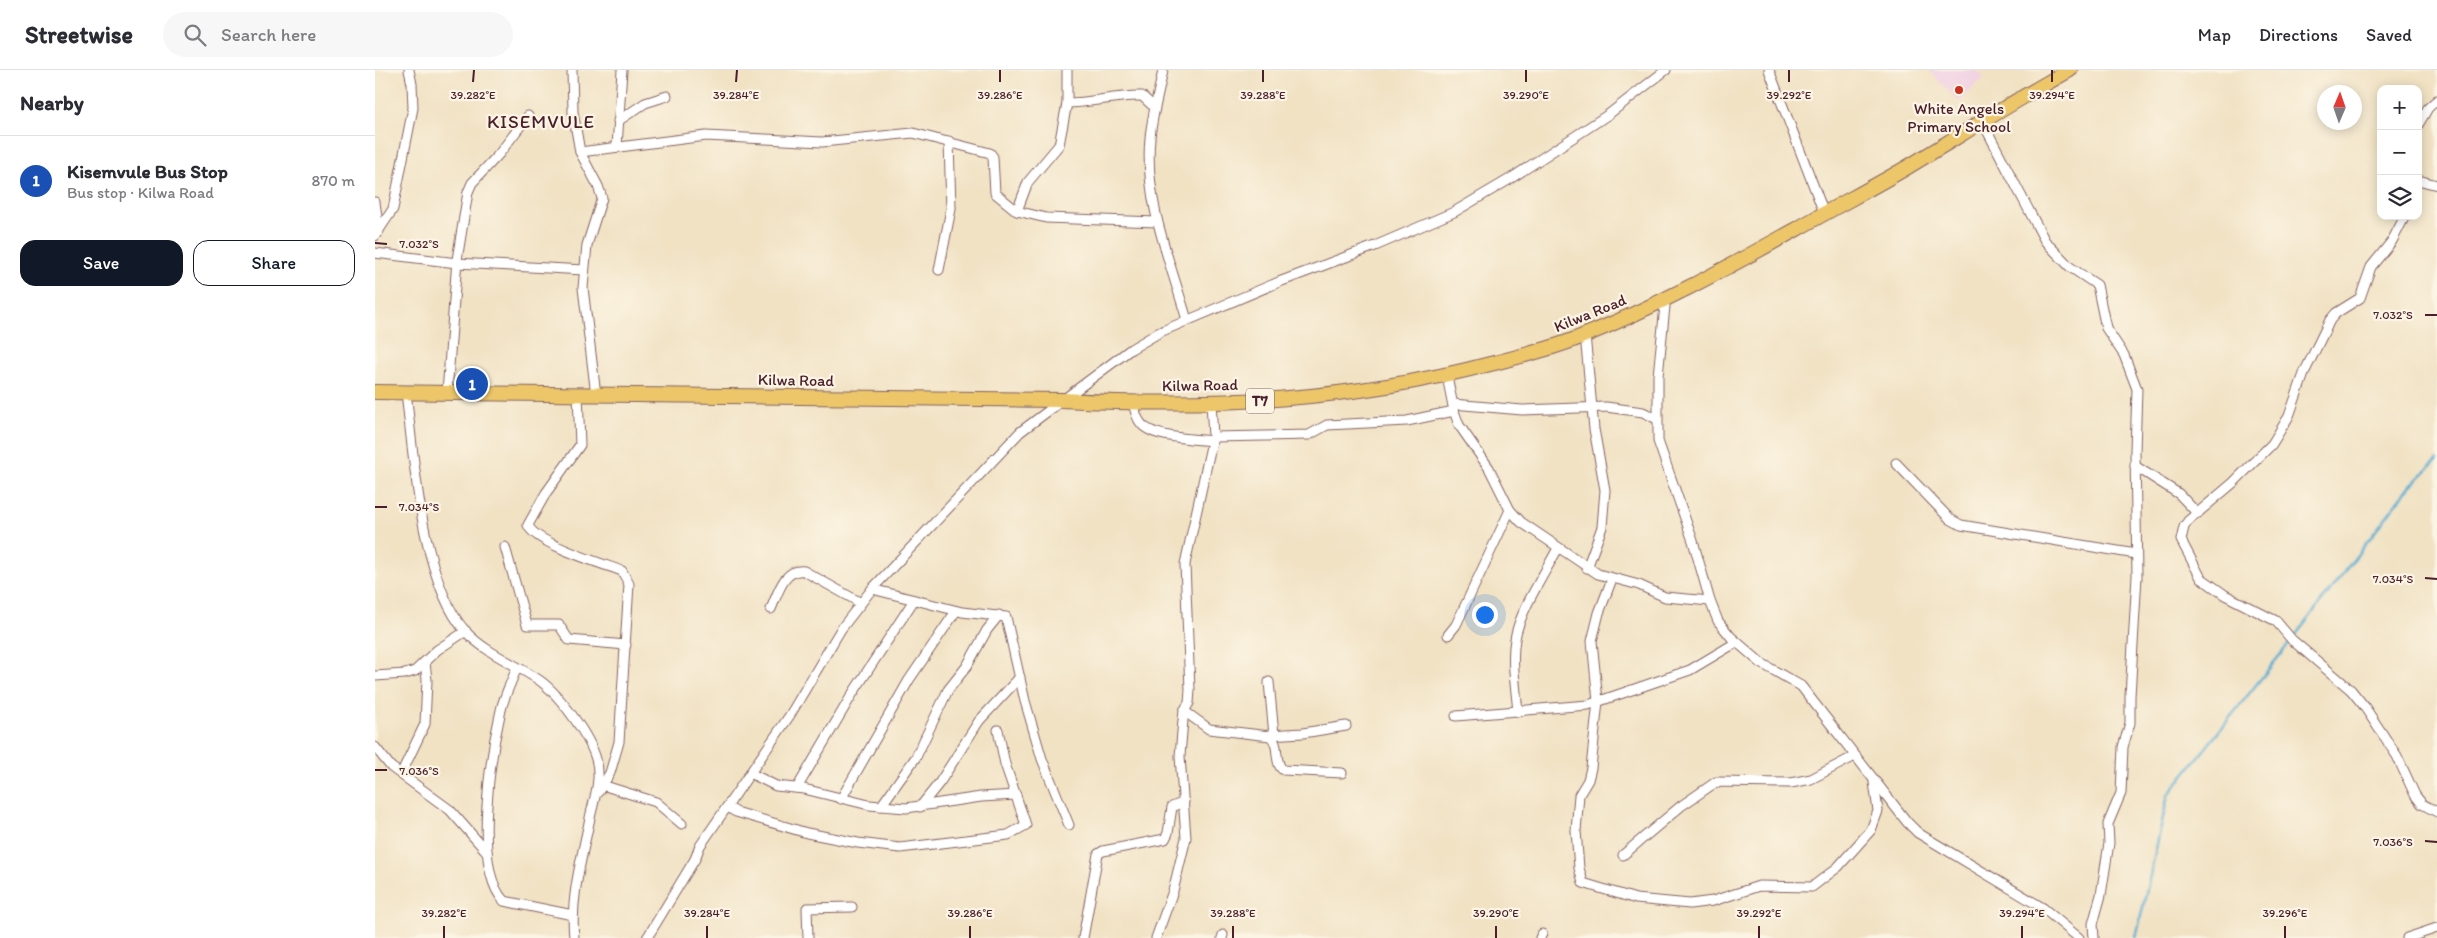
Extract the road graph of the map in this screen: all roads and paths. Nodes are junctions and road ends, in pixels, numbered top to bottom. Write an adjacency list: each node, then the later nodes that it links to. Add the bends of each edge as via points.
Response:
1 (409, 70): 27 (street, via 413,108 393,209)
2 (572, 70): 19 (street, via 573,112)
3 (621, 70): 15 (street)
4 (1067, 70): 11 (street)
5 (1163, 70): 12 (street)
6 (1666, 70): 33 (street, via 1601,119 1454,212)
7 (1769, 70): 24 (street)
8 (2070, 70): 16 (highway, Kilwa Road / T7)
9 (667, 96): 15 (street, via 645,104)
10 (2437, 100): 14 (street)
11 (1067, 103): 12 (street, via 1142,96); 23 (street, via 1059,145 1028,182)
12 (1155, 107): 26 (street, via 1150,160)
13 (528, 116): 29 (street, via 470,187)
14 (2422, 118)
15 (617, 121): 18 (street)
16 (1982, 121): 24 (highway, Kilwa Road / T7); 49 (street, via 2049,247 2069,267 2097,286 2106,328 2124,355 2136,383)
17 (949, 141): 18 (street, via 913,133 822,142 706,136); 23 (street, via 991,153 995,193); 31 (street, via 951,209)
18 (617, 147): 19 (street)
19 (580, 152): 30 (street, via 602,198 587,245)
20 (2422, 183): 21 (street)
21 (2437, 185)
22 (375, 202): 27 (street)
23 (1017, 211): 26 (street, via 1056,220)
24 (1824, 213): 32 (highway, Kilwa Road / T7)
25 (2403, 220): 51 (street, via 2371,267 2360,298 2330,320 2305,371 2289,416 2272,444)
26 (1157, 222): 33 (street)
27 (377, 233)
28 (375, 253): 29 (street)
29 (457, 263): 30 (street); 38 (street)
30 (584, 270): 40 (street, via 583,288)
31 (939, 270)
32 (1663, 302): 34 (highway, Kilwa Road / T7); 46 (street)
33 (1187, 320): 41 (street, via 1143,340)
34 (1585, 335): 35 (highway, Kilwa Road / T7); 45 (street)
35 (1447, 376): 42 (highway, Kilwa Road / T7, via 1320,397); 44 (street)
36 (375, 392): 37 (highway, Kilwa Road / T7)
37 (406, 392): 38 (highway, Kilwa Road / T7); 64 (street, via 425,533 449,606)
38 (447, 393): 39 (highway, Kilwa Road / T7)
39 (577, 394): 40 (highway, Kilwa Road / T7); 67 (street, via 580,445 546,493 528,526 534,534 563,548 622,571 629,584)
40 (596, 395): 41 (highway, Kilwa Road / T7)
41 (1062, 400): 43 (highway, Kilwa Road / T7); 57 (street, via 1020,432 999,453)
42 (1211, 402): 43 (highway, Kilwa Road / T7); 47 (street)
43 (1133, 403): 47 (street, via 1140,424 1148,429 1164,435)
44 (1453, 408): 45 (street); 47 (street, via 1407,422 1327,425 1309,435); 50 (street, via 1468,440 1489,468)
45 (1591, 408): 46 (street, via 1641,412); 55 (street, via 1605,490 1602,527)
46 (1657, 419): 59 (street, via 1658,440)
47 (1213, 439): 74 (street, via 1185,564 1190,690 1189,703)
48 (1895, 463): 54 (street, via 1950,520 1961,526)
49 (2135, 466): 51 (street, via 2179,494); 54 (street)
50 (1510, 510): 53 (street, via 1521,522); 65 (street, via 1456,625)
51 (2198, 514): 94 (street, via 2183,527 2181,538 2201,578 2225,595 2276,621 2292,640 2351,690 2397,756 2415,795 2422,804)
52 (505, 547): 67 (street, via 527,625 559,625 569,640)
53 (1558, 548): 55 (street); 75 (street, via 1516,634)
54 (2136, 554): 108 (street, via 2130,723 2123,747 2121,793 2108,824 2109,843 2093,924)
55 (1587, 568): 56 (street)
56 (1612, 579): 59 (street, via 1639,585 1665,597); 73 (street, via 1592,641)
57 (872, 590): 58 (street); 60 (street)
58 (914, 600): 62 (street); 86 (street)
59 (1710, 602): 66 (street, via 1724,630)
60 (861, 604): 61 (street, via 804,571 796,570 787,576); 84 (street, via 841,630)
61 (771, 609)
62 (956, 611): 63 (street); 89 (street, via 909,680)
63 (999, 615): 71 (street, via 1008,619); 91 (street, via 948,690 916,757)
64 (466, 631): 68 (street); 69 (street, via 484,647)
65 (1448, 635)
66 (1737, 642): 73 (street, via 1690,670); 81 (street, via 1761,663 1801,686)
67 (626, 645): 87 (street, via 619,742 612,767)
68 (425, 662): 70 (street, via 409,674); 83 (street, via 425,724)
69 (517, 667): 87 (street, via 549,688 571,716 595,756); 97 (street, via 501,708 488,776)
70 (375, 676)
71 (1021, 677): 93 (street, via 979,721); 96 (street, via 1042,759)
72 (1269, 682): 79 (street)
73 (1598, 701): 75 (street, via 1588,705); 85 (street, via 1591,768 1579,795 1576,831 1582,882 1600,890 1636,899 1690,904 1713,901 1759,886 1812,887 1838,867 1871,830 1878,811)
74 (1184, 711): 79 (street, via 1209,729); 90 (street, via 1181,756)
75 (1518, 712): 76 (street)
76 (1456, 716)
77 (1345, 726): 79 (street)
78 (998, 730): 88 (street)
79 (1271, 735): 82 (street, via 1279,767 1283,770)
80 (375, 747): 83 (street)
81 (1855, 756): 85 (street); 98 (street, via 1811,779 1791,783 1716,782 1681,806)
82 (1342, 773)
83 (401, 774): 97 (street, via 450,810)
84 (750, 774): 86 (street, via 776,786); 92 (street)
85 (1873, 779): 107 (street, via 1918,833 2043,908)
86 (797, 788): 89 (street)
87 (600, 789): 95 (street, via 656,802); 100 (street, via 579,875)
88 (1016, 795): 92 (street, via 1026,824 1011,834 911,848 807,834); 93 (street)
89 (841, 799): 91 (street)
90 (1184, 802): 105 (street, via 1172,807 1169,833 1165,839 1098,854); 106 (street, via 1184,845 1173,890)
91 (881, 806): 93 (street)
92 (727, 807): 103 (street, via 700,846)
93 (920, 807)
94 (2437, 812)
95 (682, 824)
96 (1069, 825)
97 (488, 852): 100 (street, via 489,868 503,901)
98 (1623, 855)
99 (851, 907): 104 (street, via 807,908)
100 (573, 915): 102 (street)
101 (2437, 928): 109 (street)
102 (574, 938)
103 (647, 938)
104 (808, 938)
105 (1083, 938)
106 (1155, 938)
107 (2079, 938)
108 (2095, 938)
109 (2407, 938)

